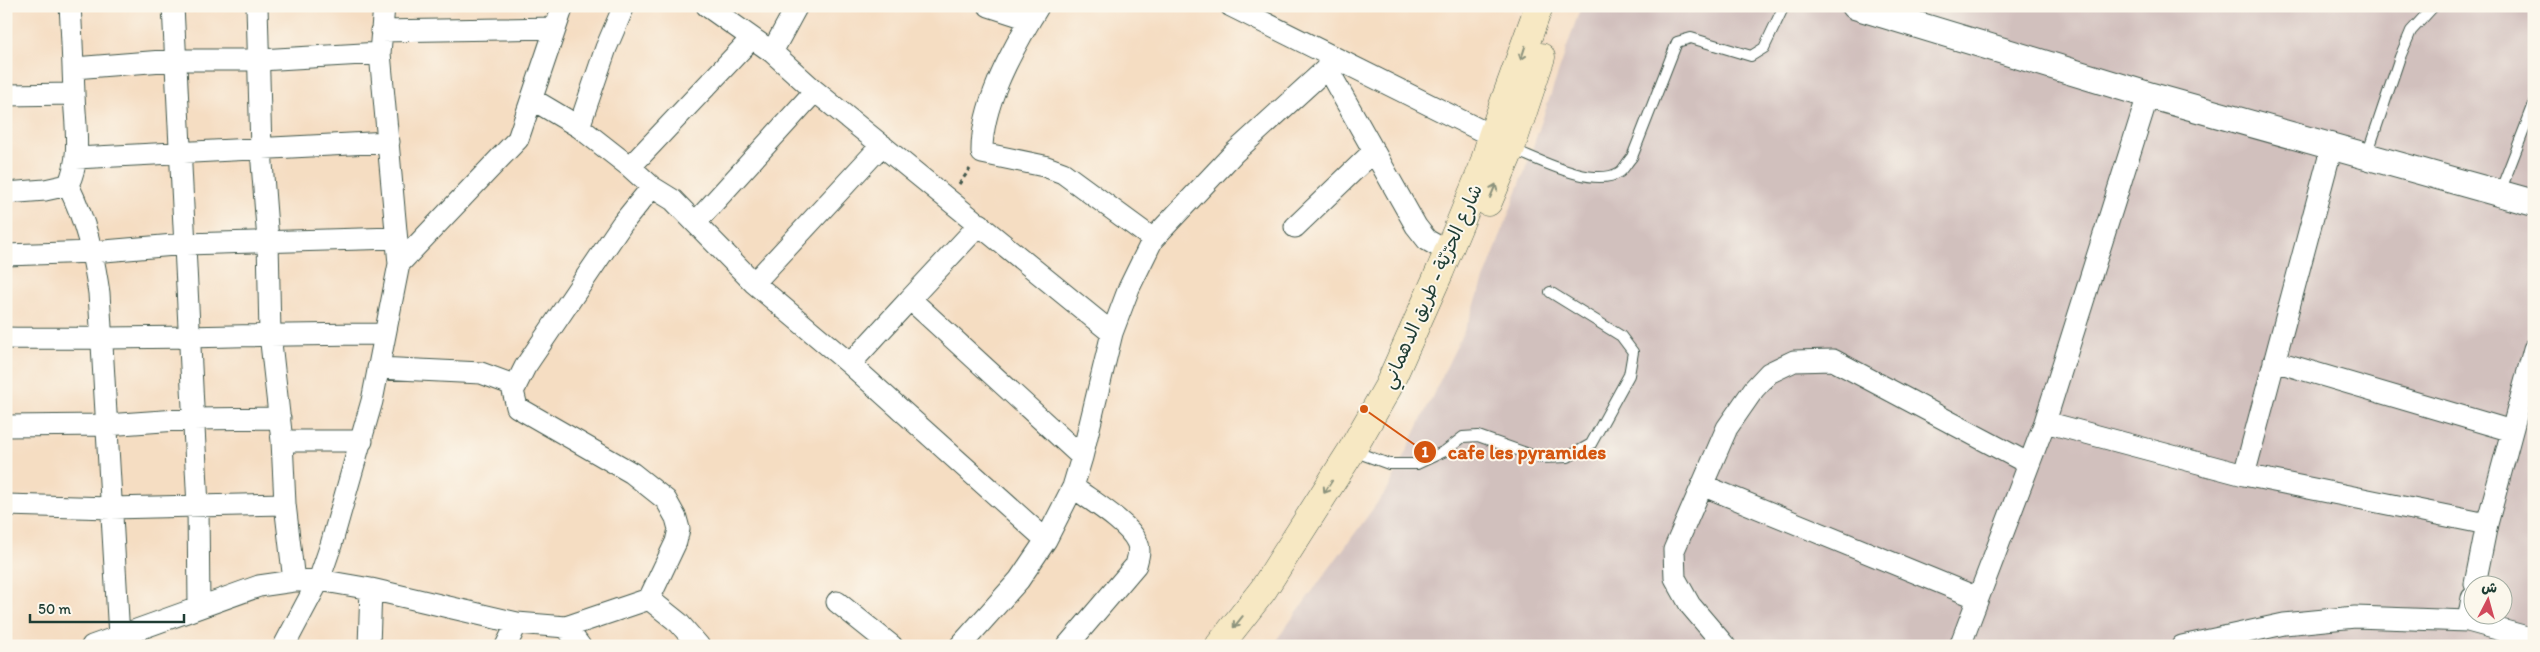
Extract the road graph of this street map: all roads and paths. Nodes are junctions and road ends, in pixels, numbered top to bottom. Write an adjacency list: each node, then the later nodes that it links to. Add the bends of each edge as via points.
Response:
1 (70, 6): 25 (street)
2 (173, 6): 22 (street)
3 (258, 6): 23 (street)
4 (384, 6): 18 (street)
5 (563, 6): 17 (street)
6 (624, 6): 32 (street, via 606,48)
7 (707, 6): 19 (street)
8 (797, 6): 20 (street)
9 (988, 6): 16 (street, via 1018,17)
10 (1231, 6): 24 (street)
11 (1539, 6): 34 (main road, شارع الحرّيّة - طريق الدهماني, one-way to 34)
12 (1558, 6): 34 (main road, شارع الحرّيّة - طريق الدهماني)
13 (1784, 6): 34 (lane, via 1764,48 1751,56 1691,38 1677,42 1632,157 1620,172 1604,177 1577,175)
14 (1855, 6): 29 (street)
15 (2434, 6): 41 (lane, via 2411,31)
16 (1035, 12): 40 (street, via 1006,61 982,134)
17 (555, 28): 18 (street); 30 (street)
18 (381, 31): 21 (street)
19 (752, 38): 20 (street); 43 (street)
20 (772, 52): 26 (street)
21 (380, 53): 23 (street); 33 (street)
22 (175, 60): 23 (street); 25 (street); 38 (street)
23 (260, 60): 37 (street)
24 (1328, 62): 34 (street); 39 (street); 54 (street, via 1234,154)
25 (74, 68): 27 (street)
26 (815, 91): 35 (street); 50 (street)
27 (74, 94): 28 (street); 42 (street)
28 (6, 95)
29 (2148, 95): 36 (street); 77 (street)
30 (532, 99): 32 (street); 60 (street, via 518,139)
31 (2534, 104): 46 (lane)
32 (580, 127): 43 (street)
33 (389, 142): 37 (street); 53 (street)
34 (1501, 142): 58 (main road, شارع الحرّيّة - طريق الدهماني, via 1482,170); 83 (main road, شارع الحرّيّة - طريق الدهماني, one-way to 34, via 1397,407 1433,331)
35 (882, 145): 48 (street); 61 (street)
36 (2332, 146): 41 (street); 71 (street)
37 (261, 150): 38 (street); 55 (street)
38 (180, 152): 42 (street); 56 (street)
39 (1373, 152): 52 (street); 58 (street, via 1416,226 1427,240)
40 (982, 153): 48 (path); 54 (street, via 1063,173)
41 (2367, 155): 46 (street)
42 (76, 158): 44 (street)
43 (630, 166): 45 (street)
44 (68, 184): 47 (street); 57 (street)
45 (652, 187): 50 (street, via 673,200); 74 (street, via 622,224 525,367)
46 (2500, 192): 49 (street)
47 (6, 193)
48 (948, 198): 51 (street)
49 (2534, 203)
50 (696, 222): 61 (street)
51 (980, 224): 63 (street); 64 (street)
52 (1295, 227)
53 (396, 238): 55 (street); 60 (street)
54 (1154, 239): 64 (street, via 1129,288)
55 (268, 241): 56 (street); 65 (street)
56 (186, 244): 57 (street); 67 (street)
57 (94, 252): 59 (street); 69 (street)
58 (1448, 252): 83 (main road, شارع الحرّيّة - طريق الدهماني)
59 (6, 255)
60 (399, 264): 66 (street)
61 (754, 283): 72 (street)
62 (1550, 292): 83 (lane, via 1621,336 1633,352 1629,375 1591,444 1568,457 1540,458 1478,436 1463,437 1445,451 1417,464 1390,464)
63 (910, 299): 72 (street); 84 (street)
64 (1112, 333): 84 (street)
65 (270, 334): 66 (street); 67 (street); 75 (street)
66 (384, 334): 73 (street)
67 (190, 336): 69 (street); 76 (street)
68 (6, 338): 69 (street)
69 (100, 340): 78 (street)
70 (2534, 349): 80 (street)
71 (2274, 361): 80 (street); 86 (street)
72 (850, 364): 94 (street)
73 (378, 368): 74 (street, via 481,373); 82 (street)
74 (516, 386): 100 (street, via 513,392 517,407 632,473 666,500 679,529)
75 (280, 418): 76 (street); 81 (street)
76 (192, 419): 78 (street); 91 (street)
77 (2045, 422): 85 (street); 86 (street)
78 (106, 425): 79 (street); 92 (street)
79 (6, 426)
80 (2512, 431): 93 (street)
81 (282, 441): 82 (street); 89 (street)
82 (362, 441): 96 (street, via 332,545)
83 (1360, 454): 117 (main road, شارع الحرّيّة - طريق الدهماني, one-way to 117); 118 (main road, شارع الحرّيّة - طريق الدهماني, via 1311,546)
84 (1082, 457): 88 (street)
85 (2029, 464): 87 (street, via 1833,360 1794,361 1769,373 1754,388 1727,428); 99 (street)
86 (2244, 475): 93 (street)
87 (1702, 484): 99 (street); 119 (street, via 1674,550 1675,578 1690,605)
88 (1073, 487): 94 (street); 116 (street, via 1126,528 1138,544 1139,555 1136,565)
89 (285, 504): 91 (street); 97 (street)
90 (6, 505): 92 (street)
91 (198, 507): 92 (street); 102 (street)
92 (111, 508): 108 (street)
93 (2487, 524): 95 (street)
94 (1046, 540): 115 (street, via 1019,580)
95 (2477, 574)
96 (318, 580): 97 (street); 98 (street); 109 (street)
97 (294, 581): 102 (street, via 259,586)
98 (371, 589): 104 (street); 110 (street)
99 (1978, 598): 120 (street)
100 (649, 599): 106 (street); 113 (street, via 679,623)
101 (837, 602): 114 (street)
102 (199, 607): 108 (street)
103 (2462, 621): 121 (street, via 2355,617 2284,624)
104 (517, 623): 106 (street); 111 (street)
105 (2479, 624): 107 (street)
106 (566, 627): 112 (street)
107 (2534, 639)
108 (106, 642)
109 (284, 646)
110 (370, 646)
111 (506, 646)
112 (580, 646)
113 (699, 646)
114 (892, 646)
115 (960, 646)
116 (1067, 646)
117 (1219, 646)
118 (1242, 646)
119 (1725, 646)
120 (1960, 646)
121 (2182, 646)

